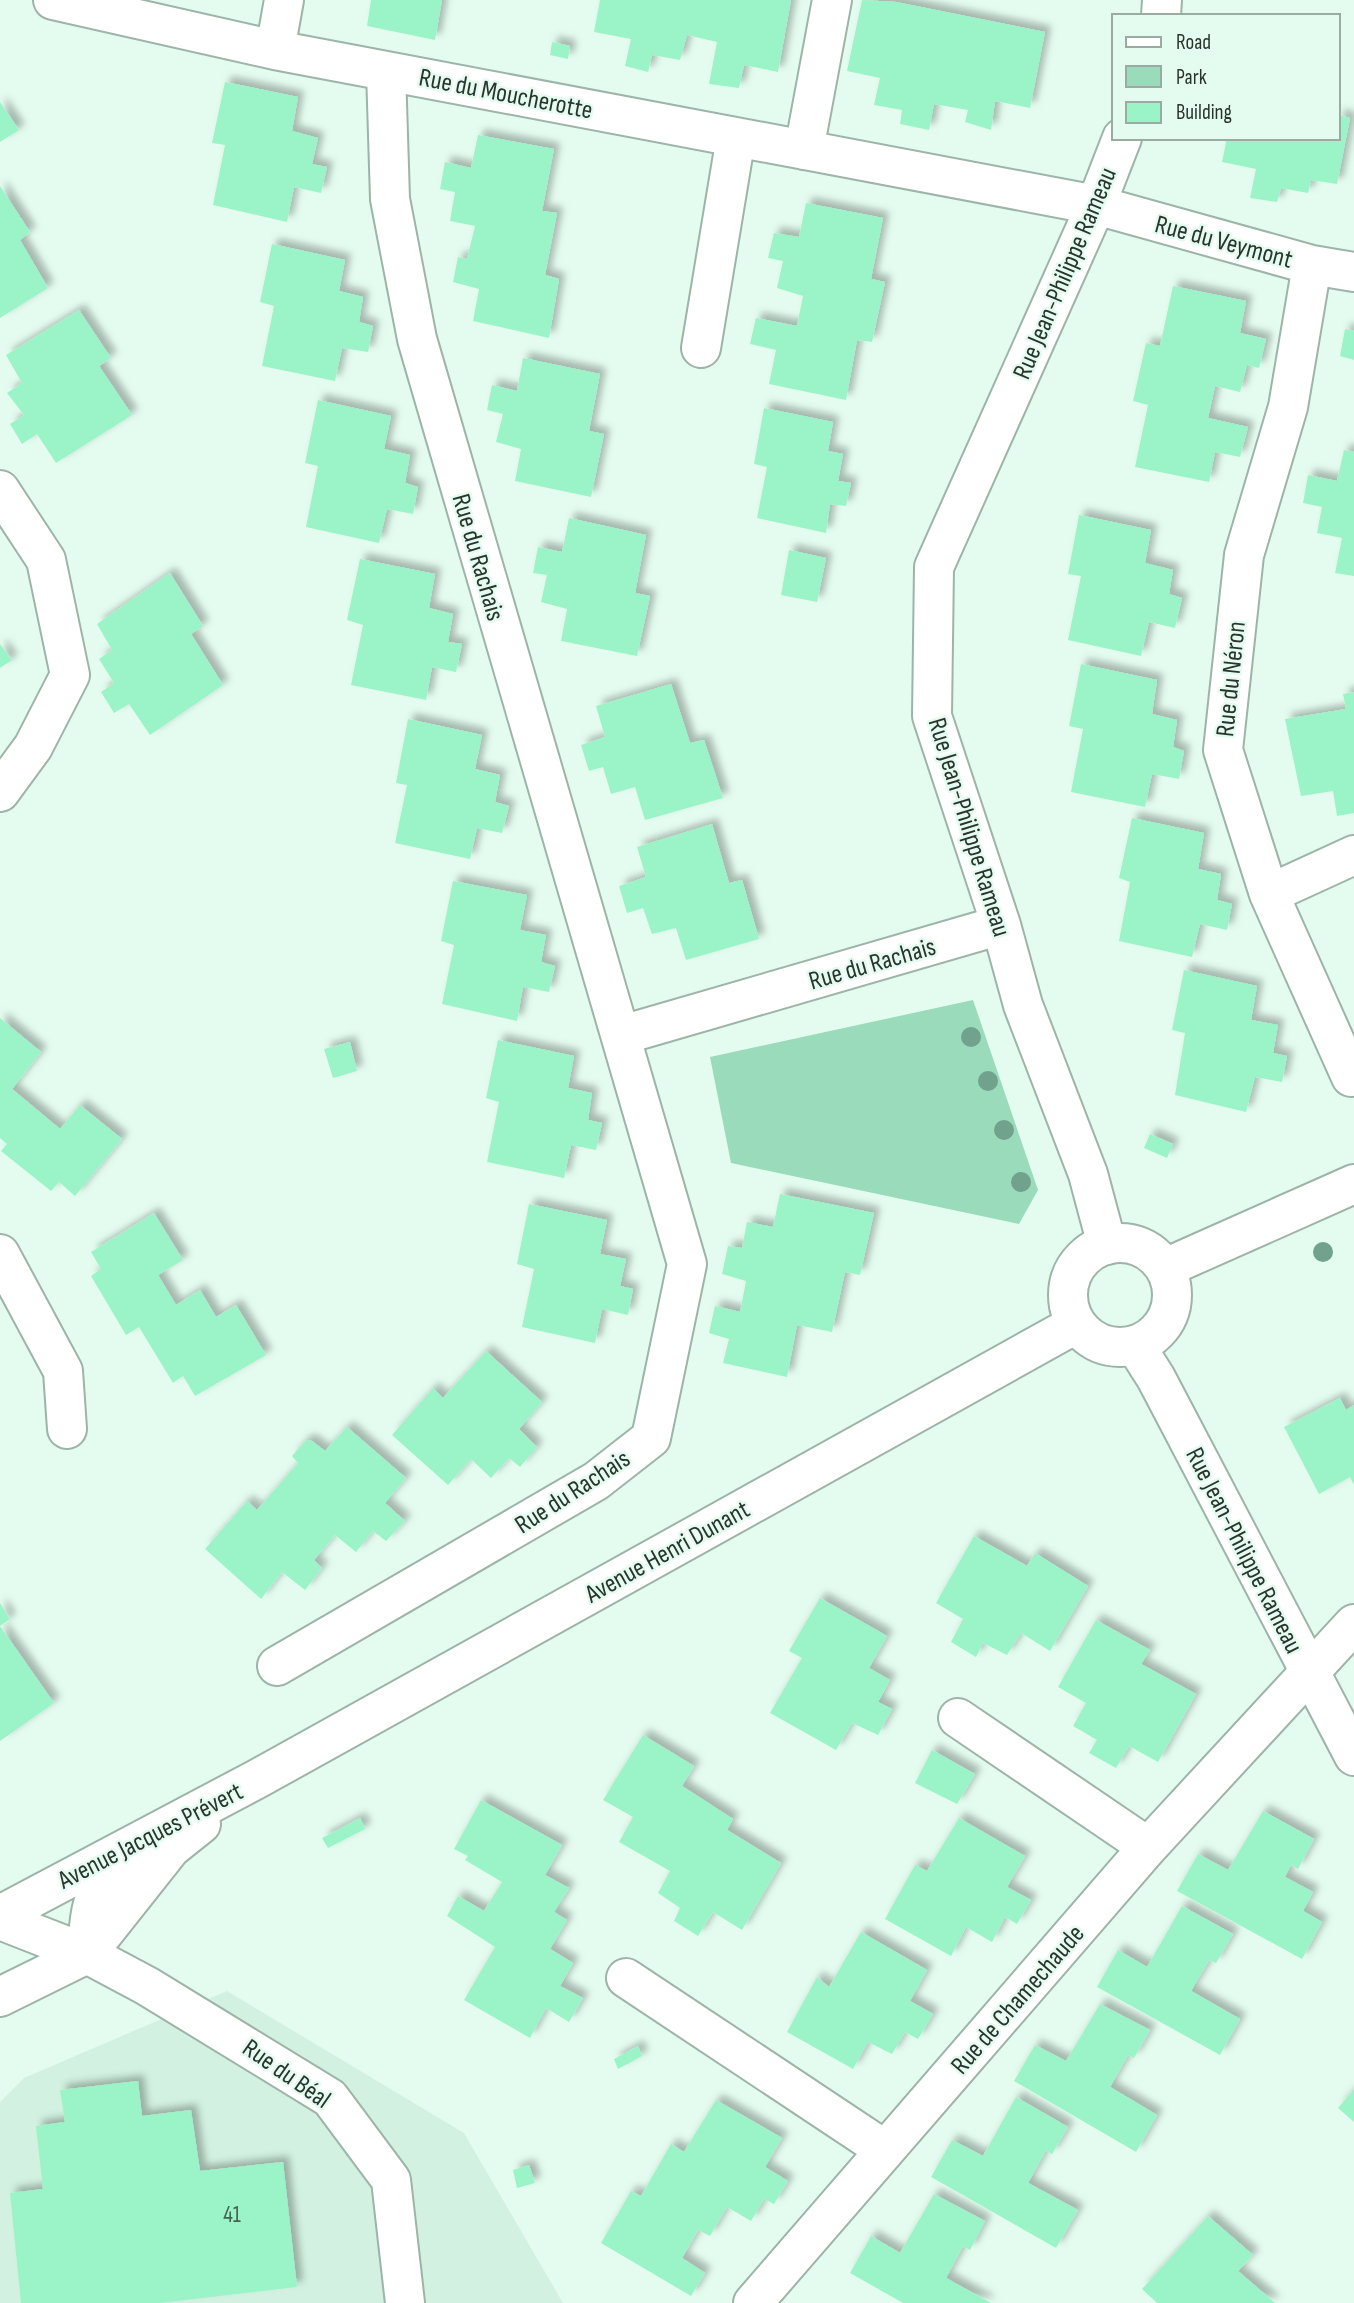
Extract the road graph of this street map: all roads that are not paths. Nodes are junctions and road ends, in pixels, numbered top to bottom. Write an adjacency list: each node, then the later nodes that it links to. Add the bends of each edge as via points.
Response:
1 (53, 0): 4 (street, Rue du Moucherotte)
2 (284, 0): 4 (street)
3 (832, 0): 8 (street)
4 (275, 50): 5 (street, Rue du Moucherotte)
5 (386, 71): 6 (street, Rue du Moucherotte); 18 (street, Rue du Rachais, via 390,200 416,340)
6 (736, 137): 8 (street, Rue du Moucherotte); 12 (street)
7 (1121, 140): 9 (street, Rue Jean-Philippe Rameau)
8 (804, 150): 9 (street, Rue du Moucherotte)
9 (1096, 205): 10 (street, Rue du Veymont); 17 (street, Rue Jean-Philippe Rameau, via 934,567 932,716)
10 (1312, 265): 11 (street, Rue du Veymont); 16 (street, Rue du Néron, via 1287,407 1244,555 1223,750)
11 (1354, 272)
12 (701, 348)
13 (0, 490): 14 (street, via 46,559 70,676 33,747)
14 (0, 792)
15 (1354, 855): 16 (street)
16 (1269, 894): 19 (street, Rue du Néron)
17 (1002, 925): 18 (street, Rue du Rachais); 21 (street, Rue Jean-Philippe Rameau, via 1023,1005 1088,1174)
18 (622, 1035): 28 (street, Rue du Rachais, via 687,1264 651,1438 596,1481)
19 (1350, 1077)
20 (1354, 1184): 23 (street)
21 (1107, 1245): 23 (street, via 1126,1243 1143,1248); 24 (street, via 1091,1252 1070,1278 1069,1307)
22 (0, 1254): 26 (street, via 63,1371)
23 (1165, 1268): 25 (street, via 1173,1290 1170,1312 1161,1329)
24 (1076, 1324): 25 (street, via 1106,1346); 32 (street, Avenue Henri Dunant)
25 (1135, 1345): 29 (street, Rue Jean-Philippe Rameau)
26 (67, 1429)
27 (1354, 1624): 29 (street, Rue de Chamechaude)
28 (277, 1666)
29 (1309, 1674): 31 (street, Rue Jean-Philippe Rameau); 34 (street, Rue de Chamechaude)
30 (958, 1718): 34 (street)
31 (1354, 1756)
32 (257, 1779): 33 (street, Avenue Jacques Prévert); 36 (street, Avenue Jacques Prévert, via 171,1848)
33 (135, 1844): 35 (street, Avenue Jacques Prévert); 36 (street, via 109,1870 90,1908)
34 (1148, 1847): 39 (street, Rue de Chamechaude)
35 (0, 1917): 36 (street, Rue du Béal)
36 (86, 1954): 38 (street, Avenue Jacques Prévert); 40 (street, Rue du Béal, via 218,2026 330,2098 391,2180)
37 (626, 1978): 39 (street)
38 (0, 1997)
39 (885, 2150): 41 (street, Rue de Chamechaude)
40 (405, 2303)
41 (753, 2303)

